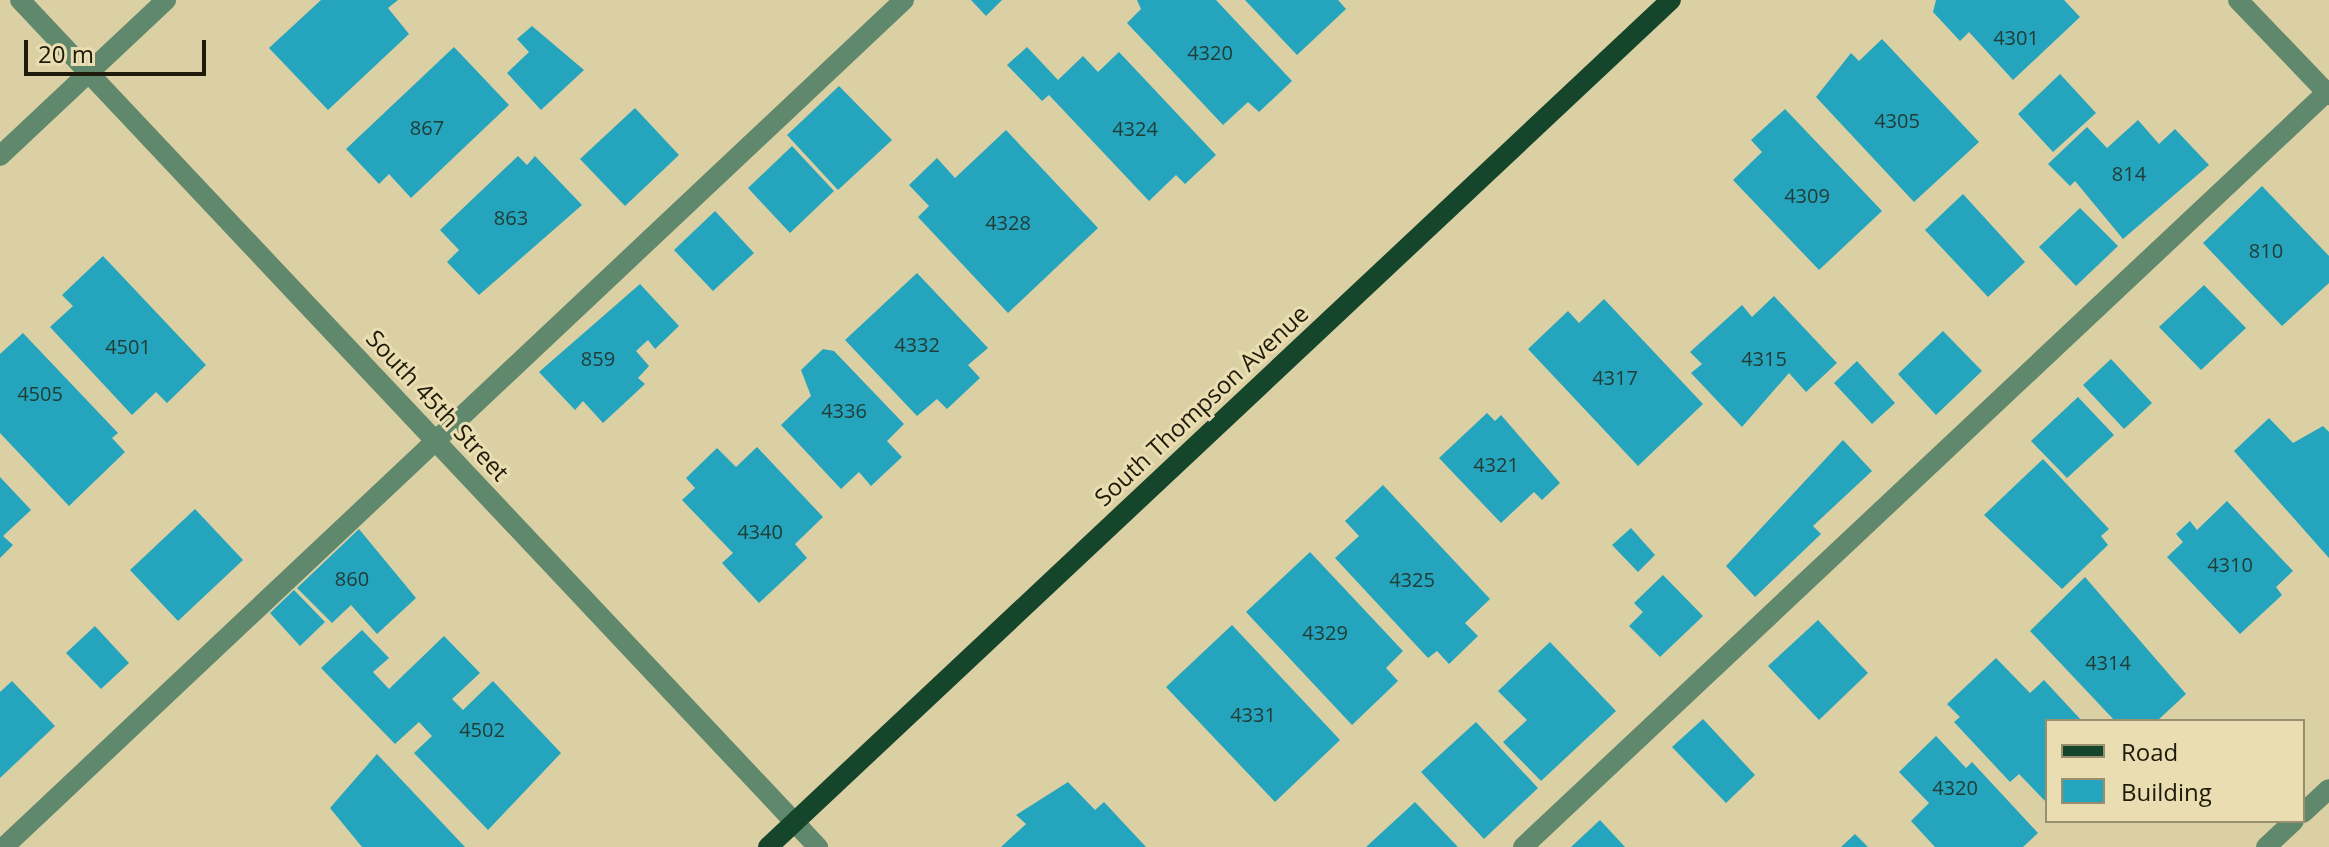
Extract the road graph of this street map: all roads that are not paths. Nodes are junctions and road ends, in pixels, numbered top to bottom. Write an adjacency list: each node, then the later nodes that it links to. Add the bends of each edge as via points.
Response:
1 (20, 0): 6 (street, South 45th Street)
2 (166, 0): 6 (street)
3 (904, 0): 9 (street)
4 (1671, 0): 12 (main road, South Thompson Avenue)
5 (2238, 0): 7 (street)
6 (88, 72): 8 (street); 9 (street, South 45th Street)
7 (2328, 92): 17 (street)
8 (0, 156)
9 (435, 441): 12 (street, South 45th Street); 14 (street)
10 (2329, 789): 11 (street)
11 (2305, 811)
12 (794, 822): 15 (main road, South Thompson Avenue); 16 (street, South 45th Street)
13 (2292, 823): 18 (street)
14 (4, 847)
15 (768, 847)
16 (818, 847)
17 (1523, 847)
18 (2266, 847)

